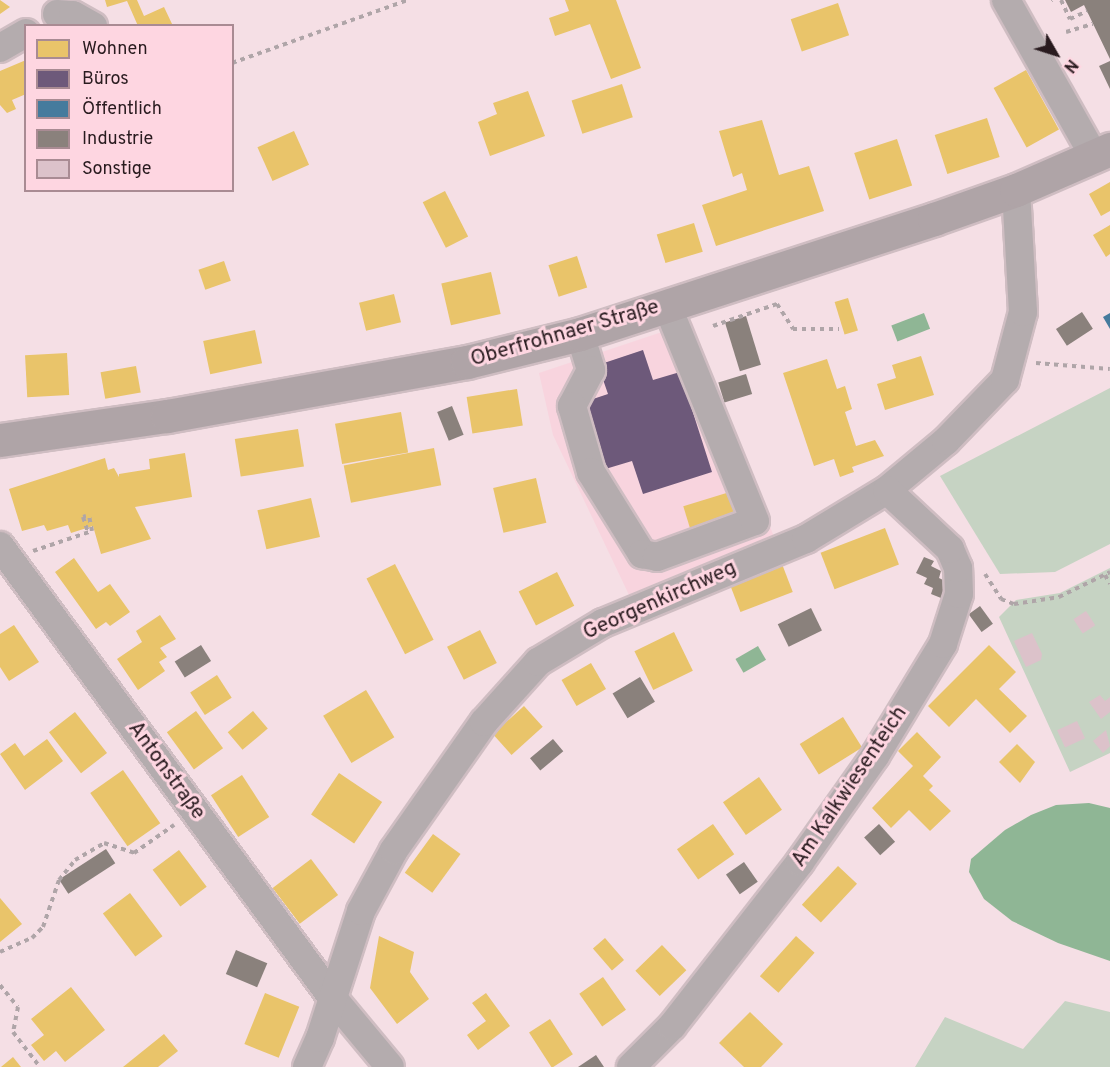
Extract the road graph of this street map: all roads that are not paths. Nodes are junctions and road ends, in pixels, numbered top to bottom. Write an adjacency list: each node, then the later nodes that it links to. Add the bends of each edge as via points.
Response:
1 (1006, 0): 6 (street)
2 (50, 13): 3 (street, via 73,15)
3 (89, 24)
4 (24, 34): 5 (street)
5 (0, 48)
6 (1102, 153): 7 (main road, Oberfrohnaer Straße)
7 (1016, 190): 8 (main road, Oberfrohnaer Straße); 11 (street, Georgenkirchweg, via 1023,312 1005,380 946,441)
8 (667, 305): 9 (main road, Oberfrohnaer Straße); 9 (street, via 755,521 657,557 642,554 591,472 572,406 591,370)
9 (580, 334): 10 (main road, Oberfrohnaer Straße, via 455,364 166,416)
10 (0, 440)
11 (887, 490): 13 (street, Georgenkirchweg, via 806,539 623,614 538,662 484,722 394,850 361,911); 16 (street, Am Kalkwiesenteich, via 950,549 958,568 959,594 943,644 875,756 800,862 672,1026)
12 (5, 553): 13 (street, Antonstraße)
13 (331, 996): 14 (street, Georgenkirchweg, via 320,1038); 15 (street)
14 (307, 1067)
15 (390, 1067)
16 (631, 1067)

